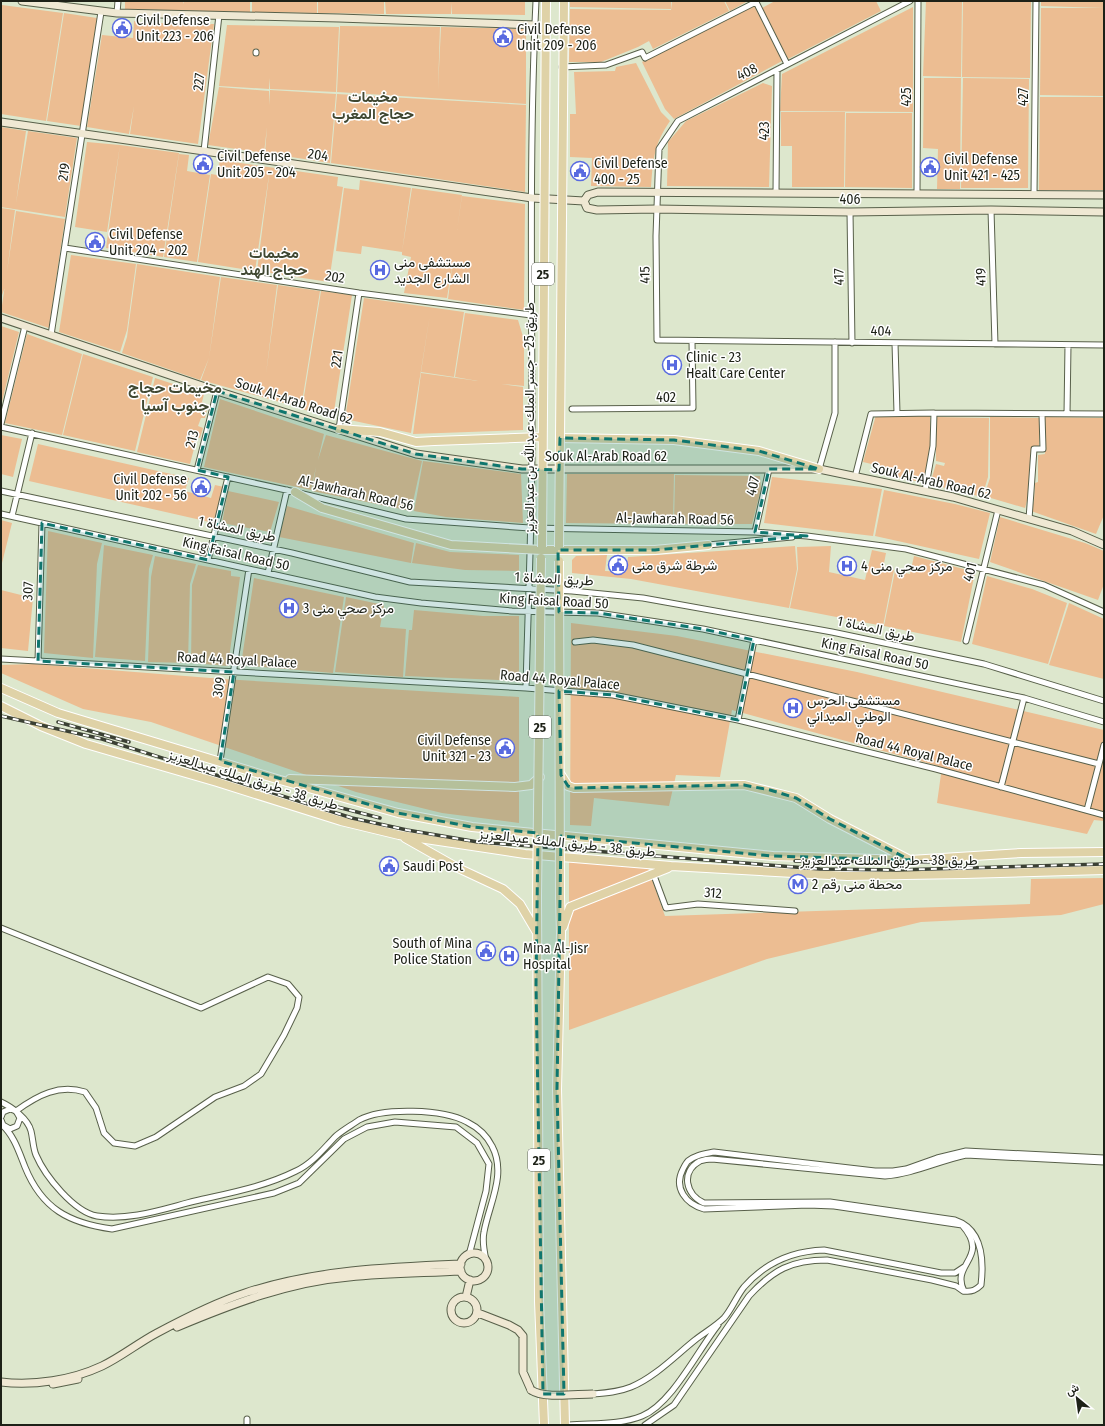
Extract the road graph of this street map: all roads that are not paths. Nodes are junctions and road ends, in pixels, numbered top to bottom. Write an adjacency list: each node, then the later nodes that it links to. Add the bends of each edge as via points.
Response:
1 (22, 1): 9 (street)
2 (118, 1): 10 (street)
3 (536, 1): 12 (street)
4 (546, 1): 54 (main road, طريق 25 - جسر الملك عبدالله بن عبدالعزيز / 25, bridge)
5 (564, 1): 55 (main road, 25, bridge)
6 (910, 1): 13 (street, 408)
7 (918, 1): 21 (street, 425)
8 (1036, 1): 22 (street, 427)
9 (101, 12): 10 (street); 17 (street, 219)
10 (117, 13): 11 (street)
11 (218, 14): 12 (street); 18 (street, 227)
12 (534, 25): 24 (street)
13 (787, 64): 14 (street, via 756,2 645,58 642,52 606,65); 15 (street, 408)
14 (562, 67)
15 (777, 70): 19 (street, 408, via 678,120 659,149); 20 (street, 423)
16 (1, 122): 17 (street, 204)
17 (82, 134): 18 (street, 204); 30 (street, 219)
18 (204, 152): 24 (street, 204)
19 (657, 192): 20 (street, 406); 25 (street, 406, via 598,192 588,195); 26 (street, 408)
20 (776, 192): 21 (street, 406)
21 (917, 194): 22 (street, 406)
22 (1034, 194): 23 (street, 406)
23 (1104, 195)
24 (532, 198): 25 (street, 204); 32 (street)
25 (584, 201): 26 (street, 406, via 587,208 596,210)
26 (656, 209): 28 (street, 406); 36 (street, 415)
27 (991, 210): 28 (street, 406); 29 (street, 406); 41 (street, 419)
28 (850, 212): 39 (street, 417)
29 (1104, 212)
30 (65, 248): 31 (street, 202); 35 (street, 219)
31 (359, 293): 32 (street, 202); 52 (street, 221)
32 (531, 315): 59 (street)
33 (1, 318): 34 (street, Souk Al-Arab Road 62)
34 (25, 326): 35 (street, Souk Al-Arab Road 62); 51 (street)
35 (52, 335): 44 (street, Souk Al-Arab Road 62)
36 (657, 340): 37 (street, 404)
37 (692, 341): 38 (street, 404); 45 (street, 402, via 693,408)
38 (835, 342): 39 (street, 404); 57 (street, via 835,413)
39 (852, 342): 40 (street, 404)
40 (895, 343): 41 (street, 404); 46 (street)
41 (995, 344): 42 (street, 404)
42 (1068, 345): 43 (street, 404); 49 (street)
43 (1104, 345)
44 (217, 391): 52 (street, Souk Al-Arab Road 62); 58 (street, 213)
45 (572, 409)
46 (897, 413): 47 (street); 61 (street, via 871,414)
47 (934, 413): 48 (street); 64 (street, via 933,446)
48 (1042, 414): 49 (street); 69 (street, via 1043,449 1034,449)
49 (1067, 414): 50 (street)
50 (1104, 414)
51 (1, 425): 53 (street, Al-Jawharah Road 56)
52 (339, 429): 54 (main road, bridge, via 380,432 416,442); 59 (street, Souk Al-Arab Road 62, via 416,454)
53 (32, 433): 58 (street, Al-Jawharah Road 56); 65 (street)
54 (542, 437): 80 (main road, طريق 25 - جسر الملك عبدالله بن عبدالعزيز / 25, bridge)
55 (560, 438): 57 (main road, via 674,440 759,451); 77 (main road, 25, bridge)
56 (769, 469): 57 (street, Souk Al-Arab Road 62); 59 (street, Souk Al-Arab Road 62); 72 (street, 407)
57 (819, 469): 61 (street, Souk Al-Arab Road 62)
58 (197, 470): 60 (street, Al-Jawharah Road 56)
59 (532, 470): 71 (street)
60 (228, 477): 63 (street, Al-Jawharah Road 56); 74 (street)
61 (856, 477): 64 (street, Souk Al-Arab Road 62)
62 (1, 491): 65 (street, طريق المشاة 1)
63 (291, 491): 71 (street, Al-Jawharah Road 56, via 406,519); 78 (street); 79 (main road, via 322,508 451,545)
64 (925, 491): 66 (street, Souk Al-Arab Road 62)
65 (17, 495): 68 (street); 74 (street, طريق المشاة 1)
66 (998, 510): 69 (street, Souk Al-Arab Road 62); 83 (street, 401)
67 (1, 514): 68 (street, King Faisal Road 50)
68 (12, 516): 70 (street, King Faisal Road 50)
69 (1029, 519): 76 (street, Souk Al-Arab Road 62, via 1072,531)
70 (42, 523): 81 (street, King Faisal Road 50); 92 (street, 307)
71 (530, 528): 72 (street, Al-Jawharah Road 56); 79 (street)
72 (755, 532): 73 (street, Al-Jawharah Road 56)
73 (807, 536): 75 (street, Al-Jawharah Road 56); 83 (street, Al-Jawharah Road 56, via 906,549)
74 (214, 537): 78 (street, طريق المشاة 1); 81 (street)
75 (708, 545): 77 (main road, via 656,550)
76 (1104, 545)
77 (558, 548): 80 (main road); 106 (main road, 25, bridge)
78 (273, 549): 84 (street); 85 (street, طريق المشاة 1, via 410,582)
79 (529, 550): 80 (main road); 85 (street)
80 (542, 552): 107 (main road, طريق 25 - جسر الملك عبدالله بن عبدالعزيز / 25, bridge)
81 (208, 560): 82 (street, King Faisal Road 50)
82 (250, 569): 84 (street, King Faisal Road 50); 93 (street, 309)
83 (983, 569): 87 (street, Al-Jawharah Road 56, via 1044,585); 89 (street, 401)
84 (268, 573): 86 (street, King Faisal Road 50, via 376,597 421,604)
85 (528, 590): 86 (street); 98 (street, طريق المشاة 1, via 643,598 832,632 984,664)
86 (528, 611): 88 (street, King Faisal Road 50, via 598,613 703,629); 96 (street)
87 (1104, 612)
88 (754, 640): 94 (street); 97 (street, King Faisal Road 50)
89 (966, 641)
90 (575, 642): 94 (street, via 593,640 633,645)
91 (1, 658): 92 (street, Road 44 Royal Palace)
92 (38, 661): 93 (street, Road 44 Royal Palace)
93 (234, 672): 96 (street, Road 44 Royal Palace); 104 (street, 309)
94 (748, 674): 100 (street); 102 (street)
95 (1, 688): 104 (main road, طريق 38 - طريق الملك عبدالعزيز, via 58,713)
96 (526, 688): 100 (street, Road 44 Royal Palace, via 613,695)
97 (1024, 698): 101 (street, King Faisal Road 50); 102 (street)
98 (1104, 701)
99 (1, 706): 112 (main road, طريق 38 - طريق الملك عبدالعزيز, via 86,744 341,821)
100 (738, 720): 109 (street, Road 44 Royal Palace)
101 (1104, 722)
102 (1013, 742): 105 (street); 109 (street)
103 (1104, 745): 105 (street)
104 (220, 762): 108 (main road, طريق 38 - طريق الملك عبدالعزيز)
105 (1099, 764): 110 (street)
106 (561, 775): 114 (main road, via 568,786 574,788 744,785 796,798 830,819); 121 (main road, 25, bridge)
107 (540, 777): 108 (main road, via 531,785 515,787); 120 (main road, طريق 25 - جسر الملك عبدالله بن عبدالعزيز / 25, bridge)
108 (277, 779): 114 (main road, طريق 38 - طريق الملك عبدالعزيز, via 398,813 472,827 773,856)
109 (1001, 787): 110 (street, Road 44 Royal Palace)
110 (1087, 810): 111 (street, Road 44 Royal Palace)
111 (1104, 815)
112 (399, 835): 115 (main road, طريق 38 - طريق الملك عبدالعزيز, via 525,854); 120 (main road, via 458,868 503,889 520,904)
113 (1104, 852): 114 (main road, طريق 38 - طريق الملك عبدالعزيز, via 1021,853)
114 (910, 860)
115 (671, 866): 116 (main road, طريق 38 - طريق الملك عبدالعزيز, via 847,876); 117 (main road)
116 (1104, 870)
117 (653, 873): 118 (street, 312, via 666,908 698,904); 121 (main road, via 570,907)
118 (795, 911)
119 (1, 928): 123 (street, via 201,1008 268,978 288,984 299,997 297,1008 284,1035 260,1074 244,1086 215,1097 156,1137 135,1146 114,1143 104,1133 96,1108 86,1092 74,1088 61,1088 31,1101)
120 (537, 933): 142 (main road, طريق 25 - جسر الملك عبدالله بن عبدالعزيز / 25, via 539,1301)
121 (561, 933): 143 (main road, 25, via 557,1089)
122 (1, 1102): 123 (street)
123 (16, 1111): 124 (street, via 10,1109 3,1112); 125 (street, via 20,1118 17,1126 10,1129); 129 (street, via 30,1128 36,1154 48,1175 70,1201 95,1216 126,1217 268,1184 299,1170 337,1135 361,1119 387,1112 412,1112 439,1114 466,1121 481,1131 492,1146 498,1166 496,1187 484,1231)
124 (1, 1117)
125 (2, 1123): 128 (street, via 16,1142 29,1177 45,1201 68,1218 112,1229 274,1193 299,1183 344,1139 367,1127 395,1122 456,1126 477,1143 488,1164 486,1191)
126 (1104, 1158): 130 (street, via 966,1151 893,1172 714,1152 700,1154 687,1162 679,1176 680,1190 686,1200 704,1209 834,1206 962,1225 970,1234 974,1247 972,1258)
127 (1104, 1162): 133 (street, via 966,1155 910,1172 885,1176 712,1158 700,1161 687,1175 687,1185 691,1194 704,1203 830,1202 965,1223 977,1239 983,1269 981,1285 975,1290)
128 (469, 1254): 129 (street, via 477,1254); 131 (street, via 462,1260)
129 (486, 1260): 132 (street, via 488,1268 485,1276 478,1280)
130 (965, 1266): 133 (street, via 960,1283); 136 (street, via 954,1273 941,1273 846,1253 808,1251 768,1265 744,1287)
131 (461, 1268): 132 (street); 137 (street, via 357,1270 276,1284 214,1304 155,1334 102,1366 77,1375 19,1384); 138 (street, via 348,1277 284,1289 237,1302 171,1329 87,1377 66,1383 24,1388)
132 (470, 1280): 134 (street)
133 (964, 1291): 145 (street, via 956,1286 932,1280 827,1260 794,1263 764,1280 749,1296 674,1405)
134 (466, 1297): 135 (street, via 475,1302); 135 (street, via 455,1300 451,1310 455,1320 466,1323)
135 (478, 1313): 139 (street, bridge, via 509,1325 523,1336 524,1372 531,1390 549,1394)
136 (724, 1317): 139 (street, via 651,1375 633,1386 620,1391); 144 (street, via 670,1394 657,1408 642,1416 623,1421)
137 (1, 1382)
138 (1, 1386)
139 (593, 1394)
140 (247, 1419): 141 (street)
141 (247, 1425)
142 (544, 1425)
143 (565, 1425)
144 (569, 1425)
145 (645, 1425)

